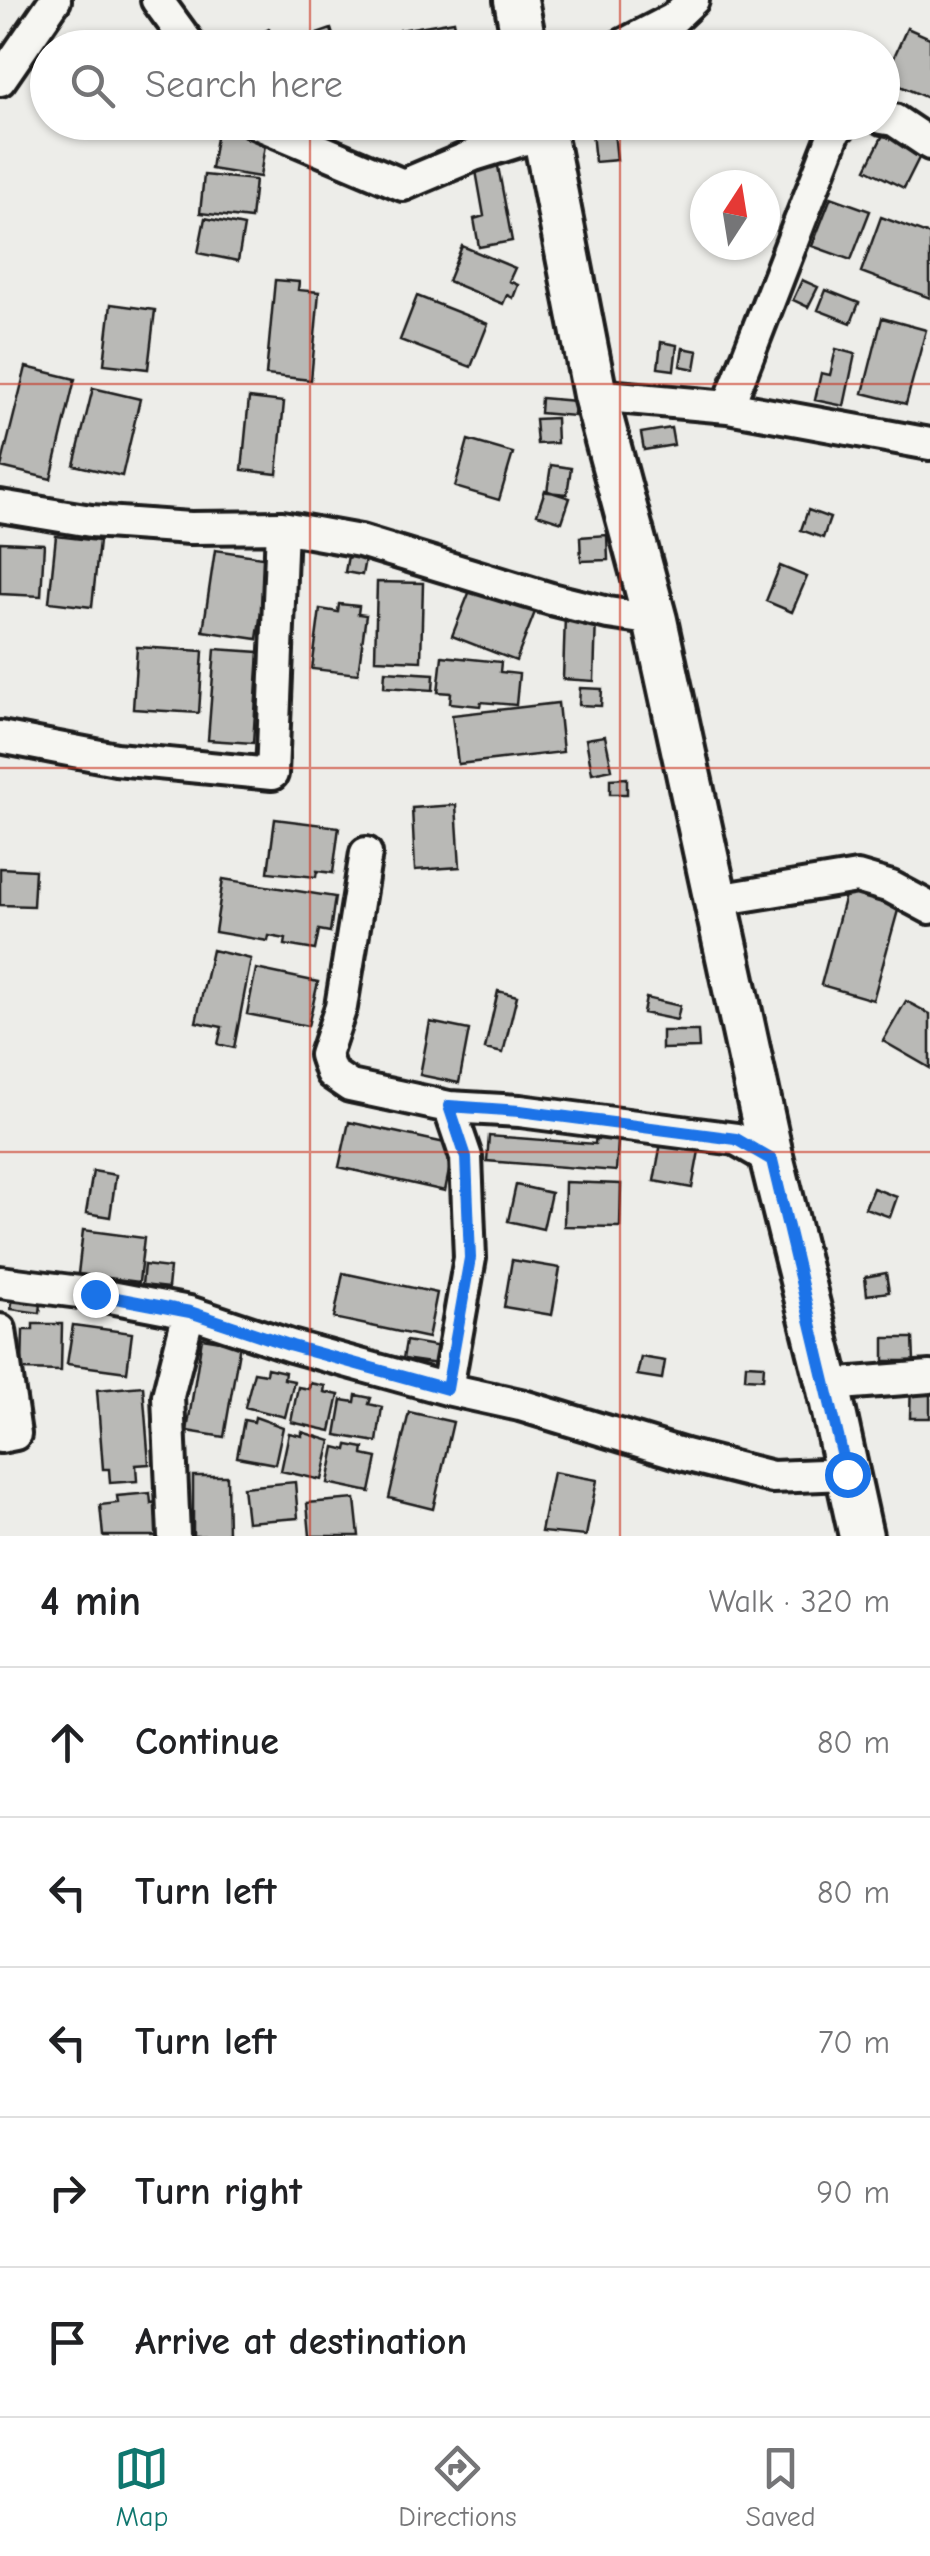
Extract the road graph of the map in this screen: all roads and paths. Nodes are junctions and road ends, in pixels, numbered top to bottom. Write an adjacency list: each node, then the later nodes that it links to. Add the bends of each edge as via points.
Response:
1 (55, 0): 5 (street)
2 (157, 0): 6 (street)
3 (516, 0): 7 (main road)
4 (694, 0): 8 (street)
5 (34, 30)
6 (179, 30)
7 (522, 30)
8 (652, 30)
9 (30, 36): 10 (street)
10 (0, 80)
11 (900, 124): 16 (street)
12 (297, 140): 13 (street, via 403,184)
13 (512, 140)
14 (545, 140): 17 (main road)
15 (832, 140): 18 (street)
16 (930, 144)
17 (596, 395): 18 (street); 22 (main road)
18 (728, 406): 19 (street)
19 (930, 444)
20 (0, 506): 21 (street, via 190,528)
21 (282, 527): 22 (street, via 360,541 608,614); 23 (street, via 272,774 116,760)
22 (655, 620): 25 (main road)
23 (0, 737)
24 (366, 853): 27 (street, via 341,1007 325,1055 331,1073 350,1086)
25 (716, 900): 26 (street, via 857,877); 28 (main road)
26 (930, 908)
27 (449, 1106): 28 (street, via 736,1139); 34 (street, via 466,1157 470,1258)
28 (772, 1160): 33 (main road)
29 (0, 1282): 30 (street)
30 (190, 1312): 34 (street); 37 (street, via 168,1396)
31 (0, 1330): 35 (street, via 16,1434)
32 (930, 1376): 33 (street)
33 (828, 1386): 36 (main road)
34 (447, 1389): 36 (street, via 772,1477)
35 (0, 1436)
36 (847, 1474): 38 (main road)
37 (174, 1536)
38 (861, 1536)

